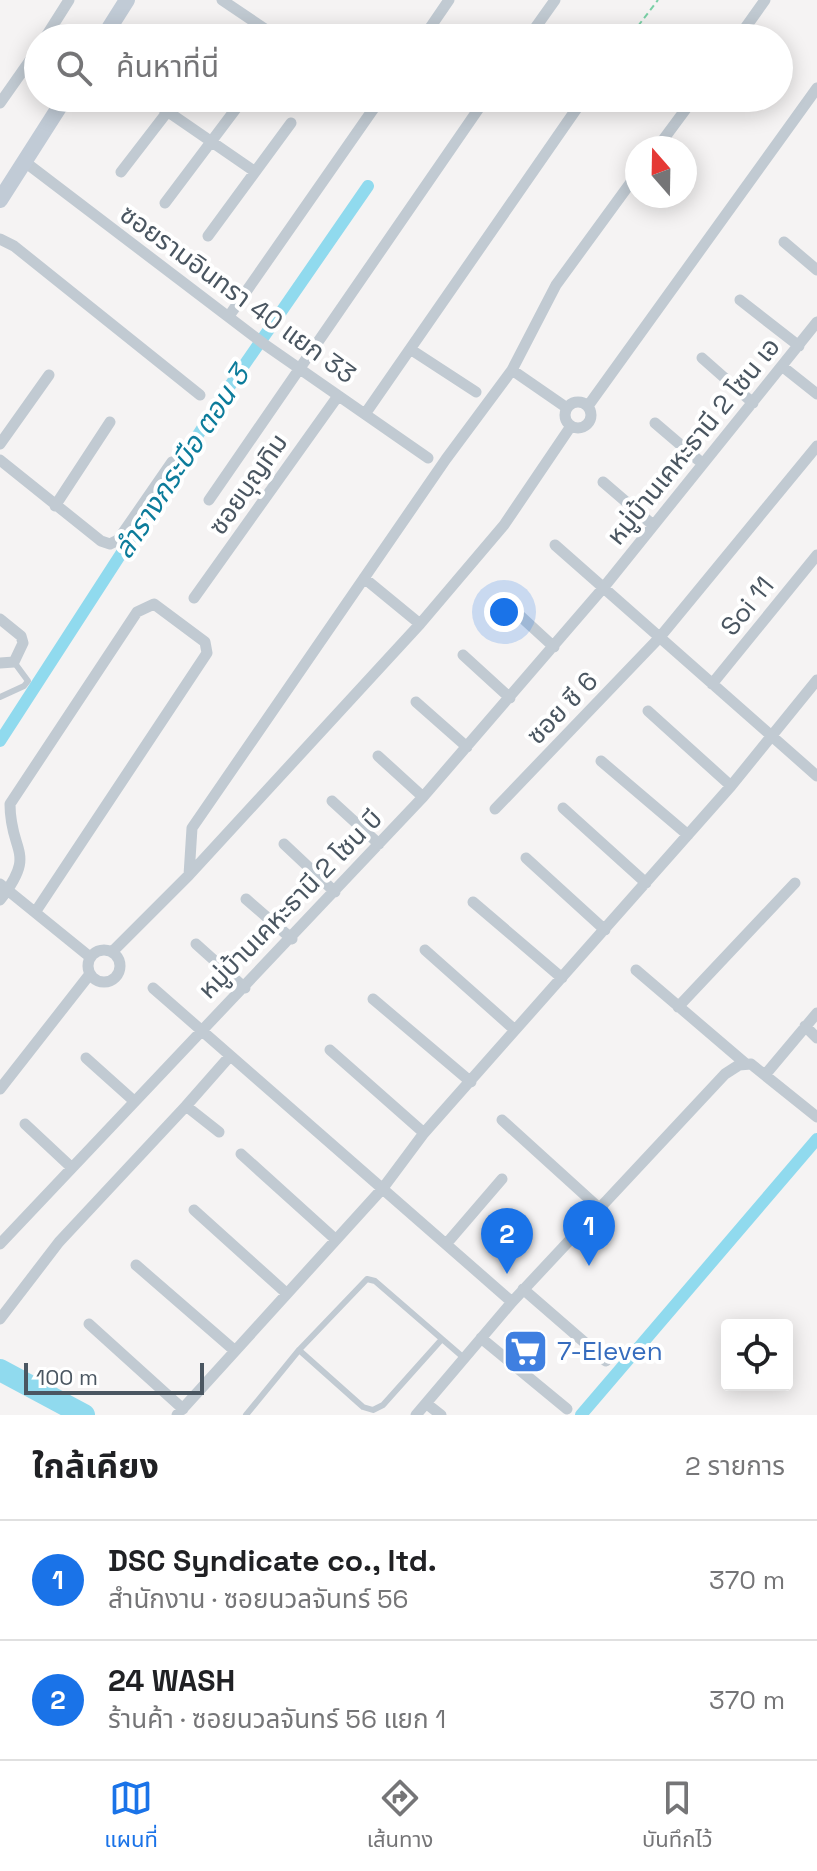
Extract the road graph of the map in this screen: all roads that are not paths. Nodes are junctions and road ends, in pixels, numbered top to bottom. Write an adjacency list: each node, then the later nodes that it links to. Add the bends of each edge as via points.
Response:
1 (69, 0): 7 (street)
2 (127, 0): 8 (street)
3 (222, 0): 9 (street)
4 (449, 0): 10 (street)
5 (555, 0): 11 (street)
6 (765, 0): 12 (street)
7 (54, 24)
8 (112, 24)
9 (258, 24)
10 (433, 24)
11 (538, 24)
12 (748, 24)
13 (24, 69): 15 (street)
14 (817, 88): 51 (street)
15 (0, 103)
16 (56, 112): 26 (street)
17 (168, 112): 25 (street); 28 (street)
18 (233, 112): 25 (street)
19 (371, 112): 37 (street)
20 (476, 112): 42 (street)
21 (574, 112): 40 (street)
22 (684, 112): 24 (street)
23 (291, 123): 27 (street)
24 (666, 136)
25 (211, 141): 27 (street); 31 (street)
26 (25, 162): 30 (street); 37 (street, ซอยรามอินทรา 40 แยก 33)
27 (254, 171): 32 (street)
28 (121, 172)
29 (625, 190): 44 (street, via 556,285)
30 (0, 200)
31 (165, 203)
32 (208, 236)
33 (0, 239): 48 (street)
34 (784, 242): 35 (street)
35 (817, 270)
36 (740, 300): 39 (street)
37 (229, 316): 42 (street, ซอยรามอินทรา 40 แยก 33)
38 (817, 322): 39 (street, หมู่บ้านเคหะธานี 2 โซน เอ)
39 (799, 346): 43 (street, หมู่บ้านเคหะธานี 2 โซน เอ)
40 (410, 349): 46 (street); 53 (street)
41 (702, 358): 50 (street)
42 (297, 367): 49 (street, ซอยรามอินทรา 40 แยก 33); 64 (street)
43 (783, 367): 47 (street); 50 (street, หมู่บ้านเคหะธานี 2 โซน เอ)
44 (512, 370): 52 (street); 69 (street)
45 (49, 375): 57 (street)
46 (476, 392)
47 (817, 394)
48 (200, 395)
49 (338, 396): 53 (street, ซอยรามอินทรา 40 แยก 33); 71 (street, ซอยบุญทิม)
50 (753, 403): 62 (street, หมู่บ้านเคหะธานี 2 โซน เอ)
51 (588, 406): 52 (street, via 577,402); 56 (street, via 589,424)
52 (567, 408): 56 (street)
53 (365, 414): 59 (street, ซอยรามอินทรา 40 แยก 33)
54 (110, 422): 65 (street)
55 (655, 423): 62 (street)
56 (571, 426): 74 (street, via 504,525)
57 (0, 444)
58 (817, 446): 75 (street, ซอย ซี 6)
59 (428, 458)
60 (0, 460): 65 (street)
61 (172, 462): 65 (street, via 114,542 101,541)
62 (703, 464): 66 (street, หมู่บ้านเคหะธานี 2 โซน เอ)
63 (603, 482): 66 (street)
64 (209, 500)
65 (55, 506)
66 (653, 525): 70 (street, หมู่บ้านเคหะธานี 2 โซน เอ)
67 (555, 545): 70 (street)
68 (817, 555): 81 (street, Soi 11)
69 (364, 578): 74 (street); 100 (street, via 192,828)
70 (604, 587): 75 (street); 76 (street, หมู่บ้านเคหะธานี 2 โซน บี)
71 (194, 598)
72 (504, 601): 76 (street)
73 (0, 619): 78 (street, via 21,636 23,650)
74 (420, 624): 100 (street)
75 (660, 637): 81 (street); 95 (street, ซอย ซี 6)
76 (554, 647): 83 (street, หมู่บ้านเคหะธานี 2 โซน บี)
77 (463, 655): 83 (street)
78 (14, 662): 79 (street); 82 (lane, via 28,681)
79 (0, 663)
80 (817, 680): 86 (street)
81 (712, 684): 86 (street)
82 (0, 697)
83 (510, 698): 87 (street, หมู่บ้านเคหะธานี 2 โซน บี)
84 (416, 702): 87 (street)
85 (648, 711): 91 (street)
86 (771, 737): 90 (street); 91 (street)
87 (467, 747): 92 (street, หมู่บ้านเคหะธานี 2 โซน บี)
88 (378, 756): 92 (street)
89 (601, 761): 96 (street)
90 (817, 776)
91 (731, 786): 96 (street)
92 (423, 797): 98 (street, หมู่บ้านเคหะธานี 2 โซน บี)
93 (332, 801): 98 (street)
94 (563, 808): 101 (street)
95 (495, 809)
96 (688, 835): 101 (street)
97 (284, 844): 104 (street)
98 (379, 844): 104 (street, หมู่บ้านเคหะธานี 2 โซน บี)
99 (526, 858): 109 (street)
100 (189, 875): 113 (street)
101 (646, 883): 109 (street)
102 (795, 883): 121 (street)
103 (4, 887): 106 (street); 108 (street); 108 (street, via 21,871 22,859 10,804 137,612 154,604 205,642 207,653)
104 (335, 892): 110 (street, หมู่บ้านเคหะธานี 2 โซน บี)
105 (246, 899): 110 (street)
106 (0, 900)
107 (473, 902): 117 (street)
108 (36, 911): 114 (street)
109 (605, 930): 117 (street)
110 (292, 939): 119 (street, หมู่บ้านเคหะธานี 2 โซน บี)
111 (196, 944): 119 (street)
112 (425, 950): 125 (street)
113 (112, 952): 114 (street, via 98,951); 116 (street, via 119,961 115,977 104,982)
114 (90, 957): 116 (street)
115 (636, 970): 121 (street)
116 (90, 974): 133 (street)
117 (562, 978): 125 (street)
118 (153, 988): 124 (street)
119 (245, 988): 124 (street, หมู่บ้านเคหะธานี 2 โซน บี)
120 (373, 999): 132 (street)
121 (678, 1007): 130 (street)
122 (817, 1013): 123 (street)
123 (805, 1026): 126 (street); 131 (street)
124 (200, 1030): 128 (street); 134 (street, หมู่บ้านเคหะธานี 2 โซน บี)
125 (515, 1030): 132 (street)
126 (817, 1038)
127 (330, 1050): 140 (street)
128 (230, 1056): 135 (street); 144 (street)
129 (86, 1058): 134 (street)
130 (746, 1064): 131 (street); 145 (street, via 725,1074)
131 (765, 1075): 136 (street)
132 (471, 1082): 140 (street)
133 (0, 1089)
134 (134, 1101): 142 (street, หมู่บ้านเคหะธานี 2 โซน บี)
135 (186, 1106): 139 (street); 155 (street, via 59,1242)
136 (817, 1117)
137 (502, 1120): 145 (street)
138 (25, 1124): 142 (street)
139 (219, 1132)
140 (424, 1133): 144 (street)
141 (241, 1154): 148 (street)
142 (71, 1167): 147 (street, หมู่บ้านเคหะธานี 2 โซน บี)
143 (502, 1179): 149 (street)
144 (383, 1188): 148 (street); 149 (street)
145 (598, 1207): 152 (street)
146 (194, 1210): 153 (street)
147 (5, 1229): 150 (street, หมู่บ้านเคหะธานี 2 โซน บี)
148 (334, 1238): 153 (street)
149 (447, 1243): 154 (street)
150 (0, 1244)
151 (136, 1265): 159 (street)
152 (523, 1289): 154 (street); 162 (street)
153 (285, 1292): 159 (street)
154 (512, 1302): 157 (street)
155 (0, 1319)
156 (89, 1324): 165 (street)
157 (481, 1338): 161 (street); 164 (street)
158 (442, 1339): 160 (lane, via 367,1279); 160 (lane, via 373,1410); 161 (lane)
159 (234, 1350): 165 (street)
160 (299, 1350): 166 (lane)
161 (464, 1358): 163 (street)
162 (606, 1361)
163 (427, 1404): 167 (street); 168 (street)
164 (567, 1409)
165 (180, 1412)
166 (246, 1415)
167 (416, 1415)
168 (441, 1415)

